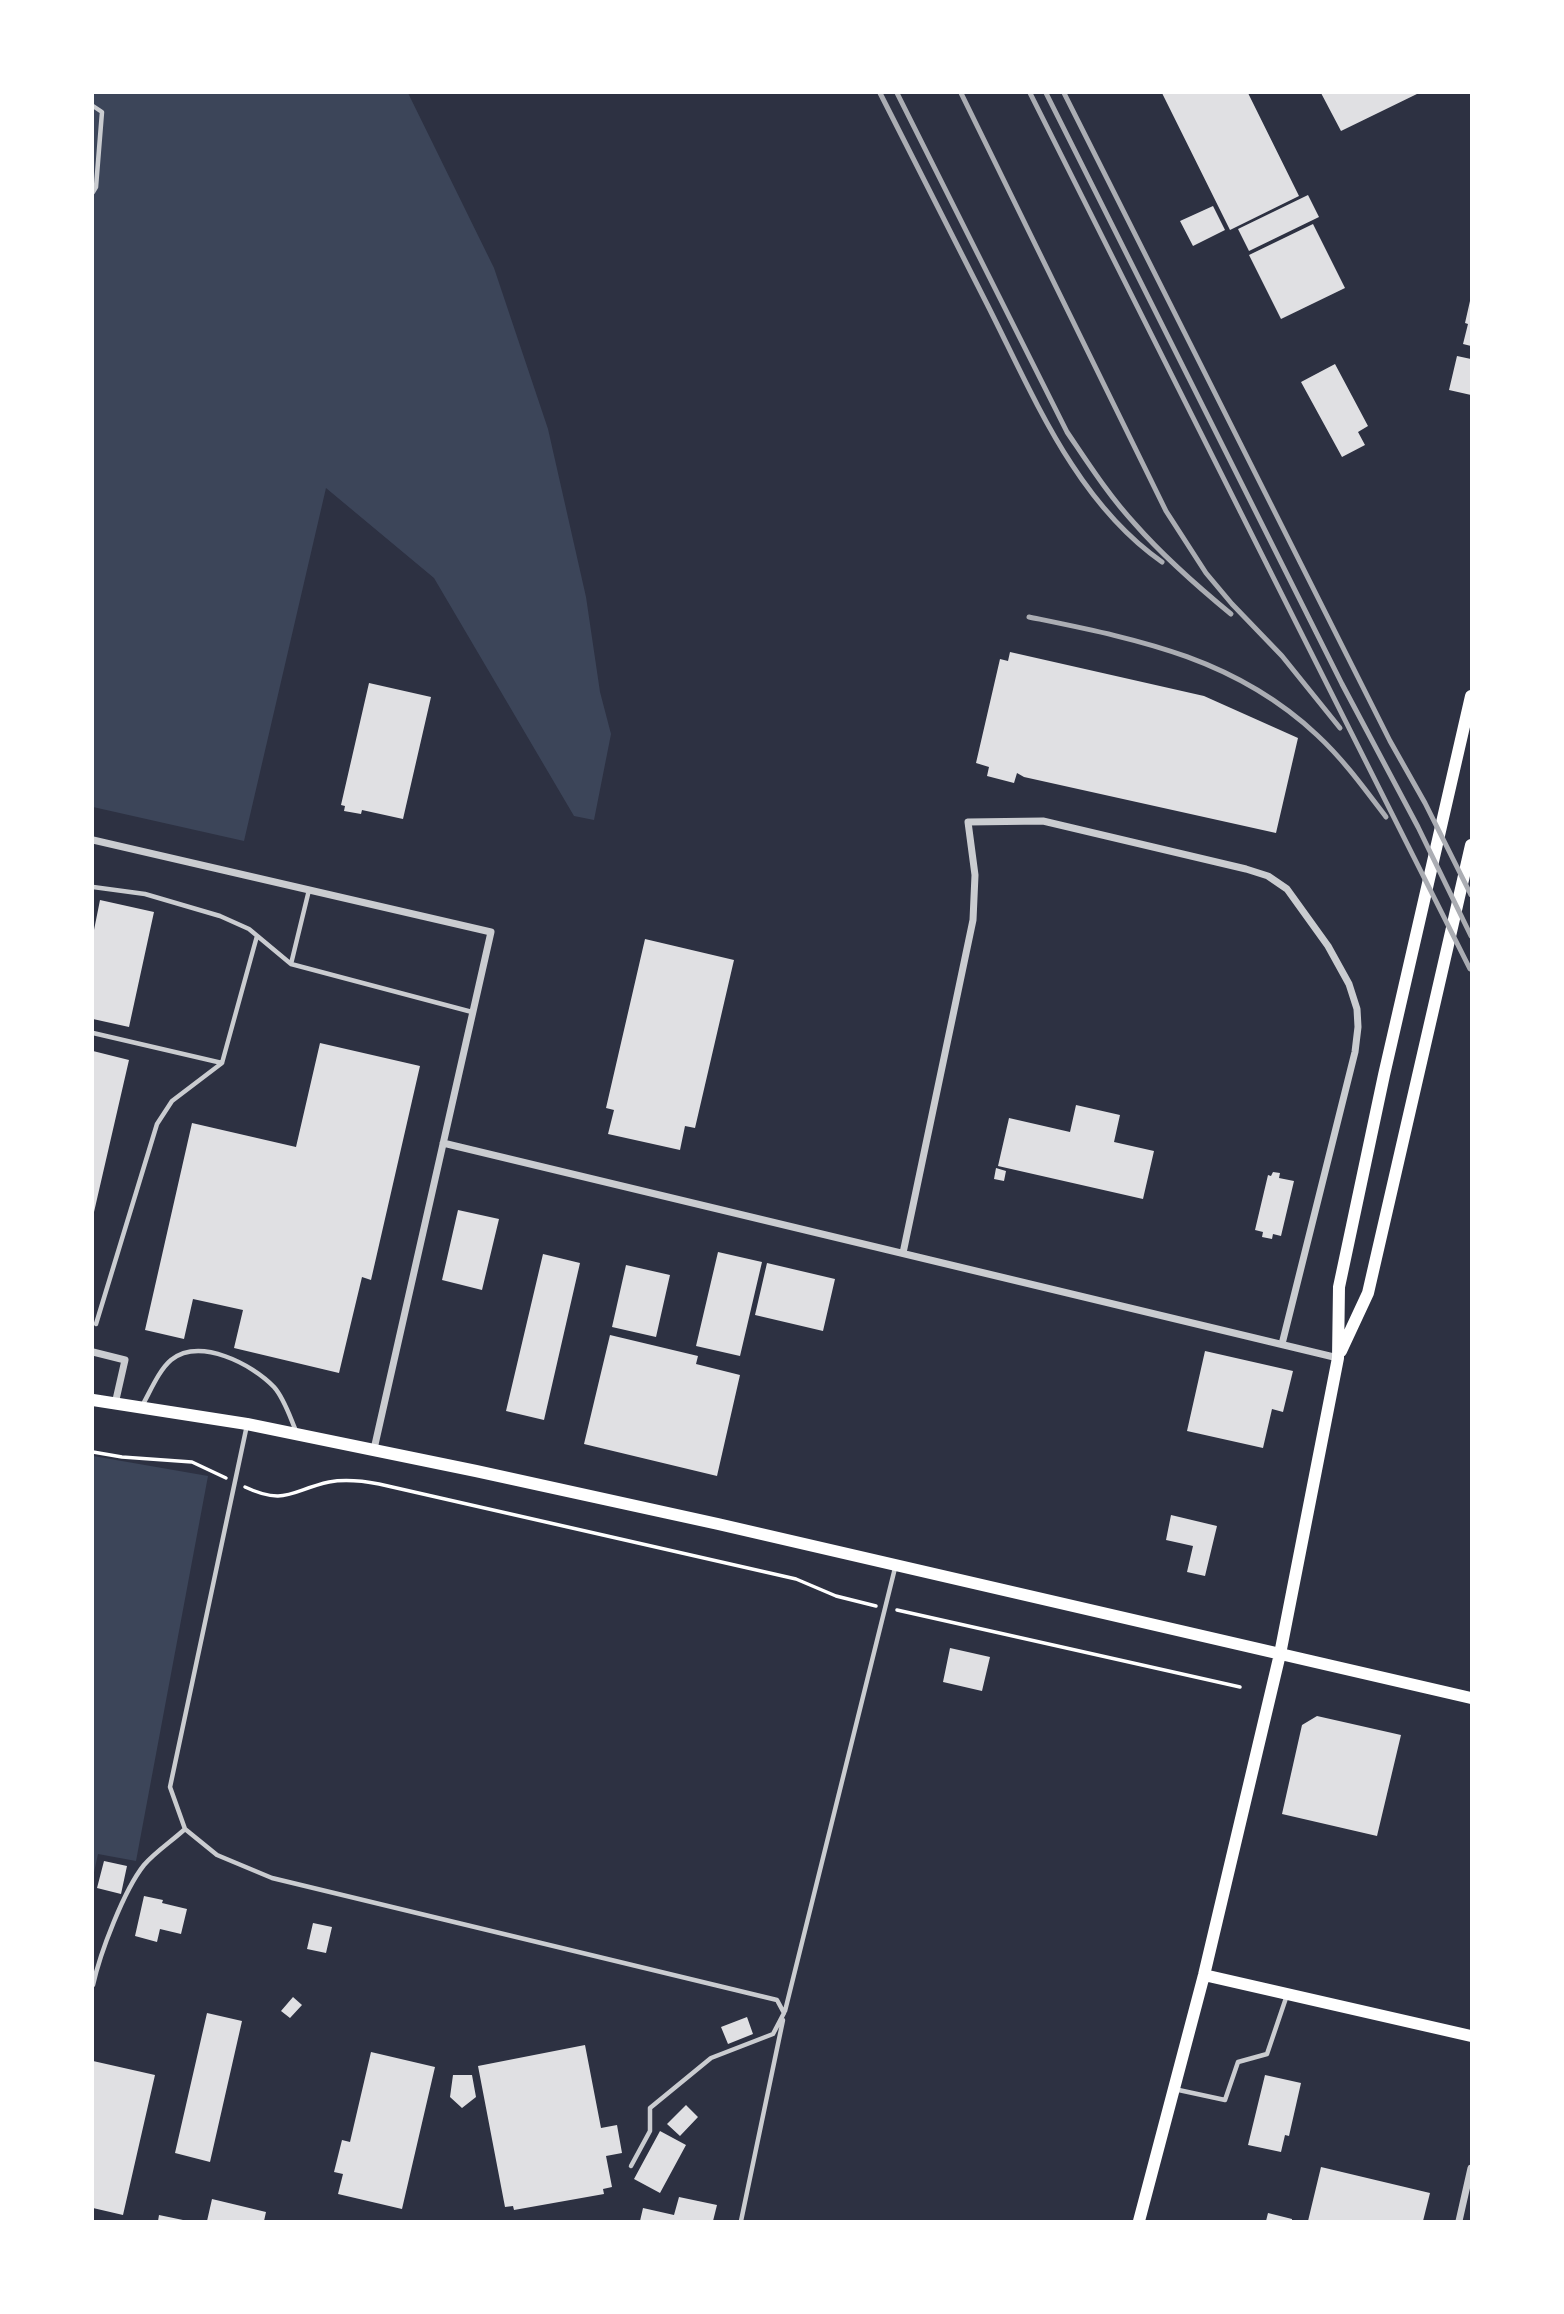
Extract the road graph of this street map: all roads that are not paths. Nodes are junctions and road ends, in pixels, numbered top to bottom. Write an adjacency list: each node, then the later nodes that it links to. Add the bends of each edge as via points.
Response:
1 (93, 106): 2 (lane, via 102,111)
2 (93, 192)
3 (1471, 696): 18 (main road, via 1339,1287)
4 (93, 841): 7 (street)
5 (1471, 845): 18 (main road, via 1368,1293)
6 (93, 887): 8 (lane, via 145,894 220,916)
7 (309, 890): 9 (lane); 10 (street, via 491,932)
8 (257, 936): 9 (lane); 12 (lane)
9 (291, 964): 10 (lane)
10 (472, 1012): 13 (street)
11 (93, 1033): 12 (lane)
12 (222, 1063): 15 (lane, via 172,1101 157,1124)
13 (443, 1143): 14 (street); 24 (street)
14 (903, 1253): 16 (street); 16 (street, via 973,920 975,875 968,822 1043,821 1268,876 1287,889 1349,984 1357,1009 1356,1052)
15 (96, 1324)
16 (1282, 1344): 18 (street)
17 (93, 1352): 20 (street, via 125,1360)
18 (1338, 1358): 26 (main road)
19 (93, 1400): 20 (main road)
20 (115, 1404): 21 (main road)
21 (141, 1408): 22 (main road); 23 (lane, via 168,1362 199,1351 234,1359 254,1370 276,1389)
22 (247, 1424): 23 (main road); 28 (lane, via 170,1787)
23 (298, 1435): 24 (main road)
24 (374, 1449): 25 (main road)
25 (895, 1565): 26 (main road); 32 (lane)
26 (1280, 1654): 27 (main road); 29 (main road)
27 (1471, 1698)
28 (185, 1829): 30 (lane, via 144,1865 124,1900); 32 (lane, via 217,1854 272,1878 777,2000)
29 (1205, 1975): 31 (main road); 34 (main road)
30 (93, 1984)
31 (1287, 1994): 33 (main road); 34 (lane, via 1267,2053 1238,2062 1225,2100)
32 (784, 2012): 35 (lane, via 772,2034 711,2059 650,2108 650,2132); 37 (lane)
33 (1471, 2036)
34 (1173, 2089): 38 (main road)
35 (631, 2166)
36 (1471, 2168): 39 (street)
37 (741, 2221)
38 (1139, 2221)
39 (1459, 2221)

